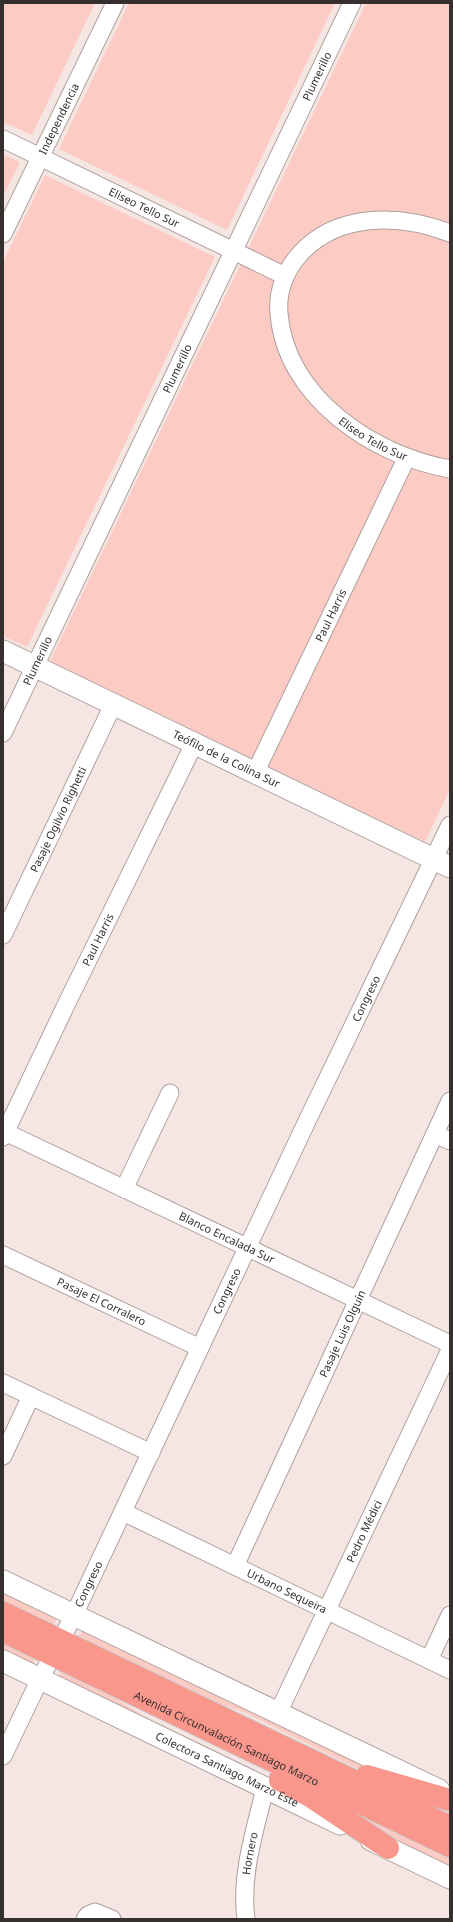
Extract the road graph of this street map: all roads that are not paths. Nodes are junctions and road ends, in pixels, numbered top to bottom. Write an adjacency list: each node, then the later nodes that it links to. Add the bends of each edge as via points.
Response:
1 (115, 3): 4 (street, Independencia)
2 (352, 3): 7 (street, Plumerillo)
3 (3, 139): 4 (street, Eliseo Tello Sur)
4 (40, 157): 6 (street, Independencia); 7 (street, Eliseo Tello Sur)
5 (450, 233): 8 (street, Eliseo Tello Sur, via 396,220 352,222 318,238 297,257)
6 (3, 234)
7 (234, 251): 8 (street, Eliseo Tello Sur); 12 (street, Plumerillo)
8 (285, 276): 9 (street, Eliseo Tello Sur, via 278,312 280,328 288,351 303,379 327,407 354,429)
9 (407, 457): 10 (street, Eliseo Tello Sur); 16 (street, Paul Harris)
10 (450, 469)
11 (3, 651): 12 (street, Teófilo de la Colina Sur)
12 (35, 667): 13 (street, Teófilo de la Colina Sur); 14 (street, Plumerillo)
13 (113, 704): 15 (street, Teófilo de la Colina Sur); 19 (street, Pasaje Ogilvio Righetti)
14 (3, 733)
15 (194, 744): 16 (street, Teófilo de la Colina Sur); 22 (street, Paul Harris)
16 (255, 773): 18 (street, Teófilo de la Colina Sur)
17 (450, 825): 18 (street, Congreso)
18 (442, 863): 26 (street, Congreso)
19 (3, 935)
20 (170, 1093): 25 (street)
21 (450, 1101): 23 (street, Pasaje Luis Olguín)
22 (4, 1133): 25 (street, Blanco Encalada Sur)
23 (435, 1134): 24 (street); 28 (street, Pasaje Luis Olguín)
24 (450, 1141)
25 (124, 1189): 26 (street, Blanco Encalada Sur)
26 (248, 1248): 28 (street, Blanco Encalada Sur); 30 (street, Congreso)
27 (3, 1255): 30 (street, Pasaje El Corralero)
28 (358, 1300): 29 (street, Blanco Encalada Sur); 37 (street, Pasaje Luis Olguín)
29 (450, 1344)
30 (200, 1348): 34 (street, Congreso)
31 (450, 1350): 39 (street, Pedro Médici)
32 (3, 1383): 33 (street)
33 (31, 1396): 34 (street); 35 (street)
34 (151, 1453): 36 (street, Congreso)
35 (3, 1456)
36 (123, 1512): 37 (street, Urbano Sequeira); 41 (street, Congreso)
37 (235, 1566): 39 (street, Urbano Sequeira)
38 (3, 1581): 41 (street)
39 (327, 1611): 45 (street, Urbano Sequeira); 51 (street, Pedro Médici)
40 (3, 1613): 44 (highway, Avenida Circunvalación Santiago Marzo)
41 (74, 1615): 44 (street, Congreso); 51 (street)
42 (450, 1615): 45 (street)
43 (3, 1631): 44 (highway, Avenida Circunvalación Santiago Marzo)
44 (57, 1648): 48 (street, Congreso); 49 (highway, Avenida Circunvalación Santiago Marzo); 50 (highway, Avenida Circunvalación Santiago Marzo)
45 (429, 1660): 47 (street, Urbano Sequeira)
46 (3, 1661): 48 (street, Colectora Santiago Marzo Este)
47 (450, 1670)
48 (40, 1679): 52 (street, Congreso); 53 (street, Colectora Santiago Marzo Este)
49 (102, 1679): 57 (highway, Avenida Circunvalación Santiago Marzo); 58 (highway, via 164,1723 306,1793)
50 (185, 1700): 55 (highway, via 230,1712 359,1773); 56 (highway, Avenida Circunvalación Santiago Marzo)
51 (278, 1713): 54 (street)
52 (3, 1756)
53 (265, 1788): 58 (street, Colectora Santiago Marzo Este); 62 (street, Hornero, via 245,1876)
54 (450, 1796)
55 (450, 1800)
56 (450, 1827)
57 (450, 1846)
58 (388, 1848): 59 (street, Colectora Santiago Marzo Este)
59 (450, 1878)
60 (88, 1916): 61 (street, via 99,1913)
61 (112, 1919)
62 (246, 1919)

